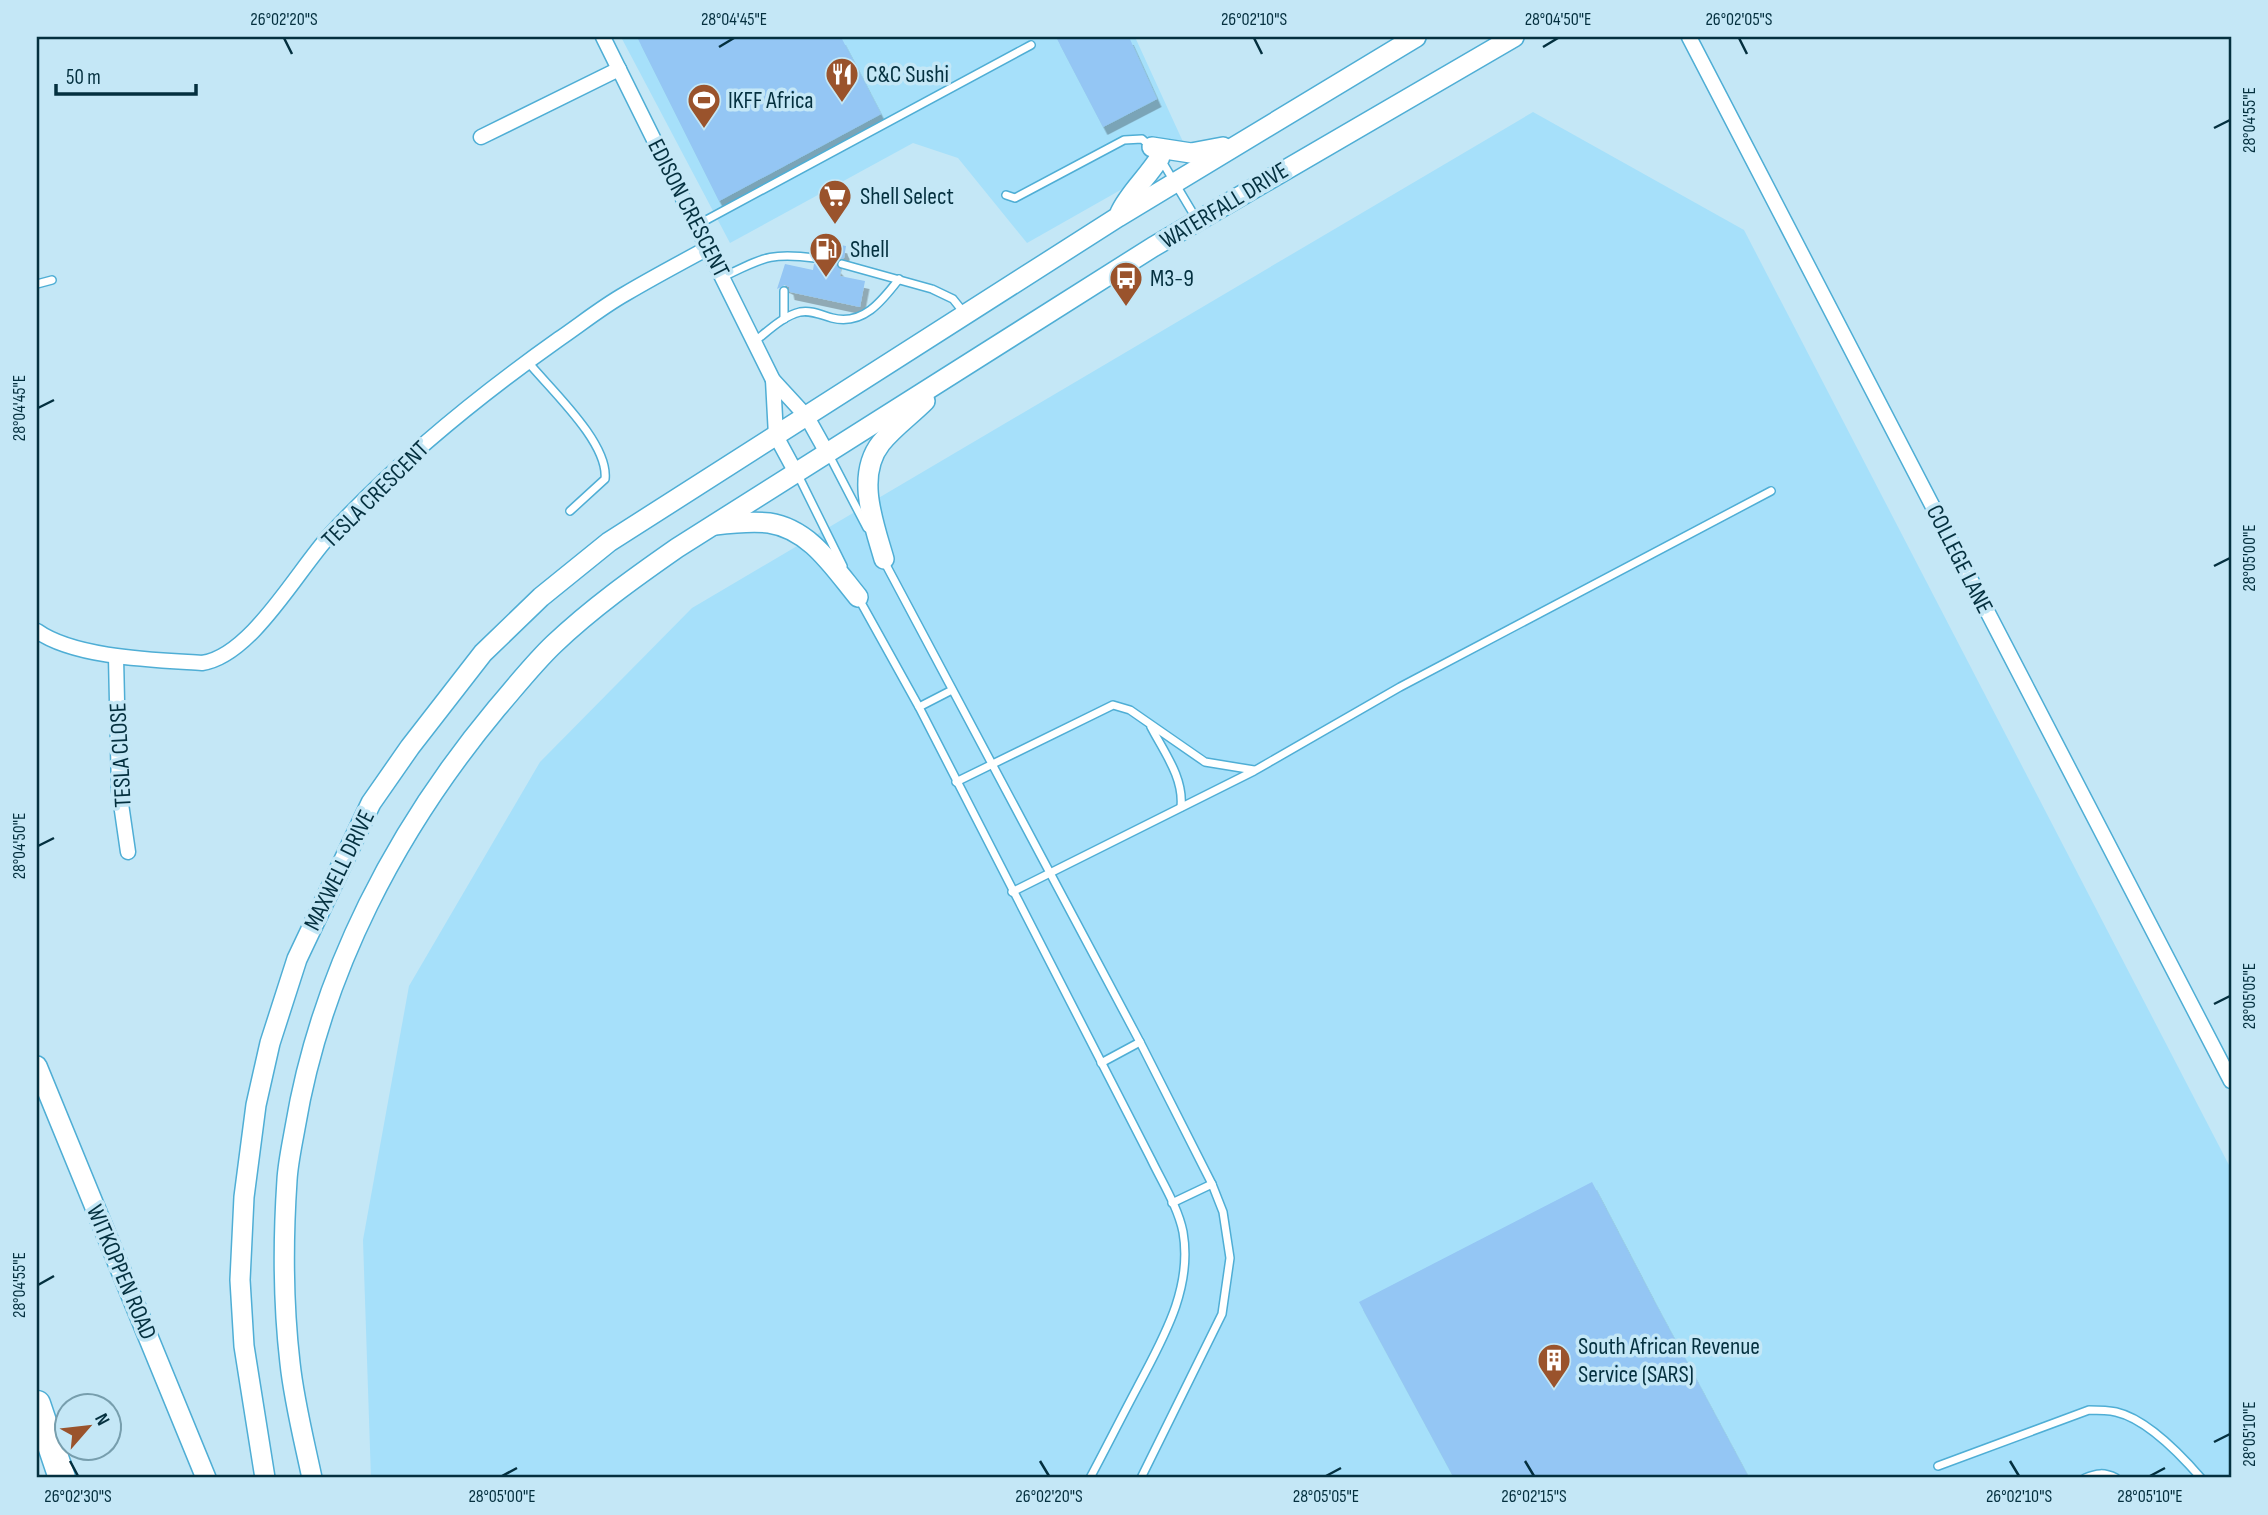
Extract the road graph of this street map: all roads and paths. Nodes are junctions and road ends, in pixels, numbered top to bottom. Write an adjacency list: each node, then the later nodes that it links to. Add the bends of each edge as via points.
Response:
1 (603, 37): 6 (street, EDISON CRESCENT)
2 (1416, 37): 8 (main road, WATERFALL DRIVE)
3 (1514, 37): 13 (main road, WATERFALL DRIVE)
4 (1689, 37): 55 (street, COLLEGE LANE)
5 (1031, 46): 14 (lane)
6 (620, 69): 7 (street); 14 (street, EDISON CRESCENT)
7 (481, 137)
8 (1236, 145): 9 (main road, via 1192,153); 10 (main road, WATERFALL DRIVE)
9 (1156, 152): 10 (lane); 11 (lane, via 1142,139 1124,140 1014,198); 12 (main road, via 1149,175)
10 (1176, 183): 12 (main road, WATERFALL DRIVE); 13 (lane)
11 (1006, 195)
12 (1118, 217): 25 (main road, WATERFALL DRIVE)
13 (1197, 221): 29 (main road, WATERFALL DRIVE)
14 (697, 225): 15 (street, EDISON CRESCENT)
15 (708, 248): 20 (street, EDISON CRESCENT); 28 (street, TESLA CRESCENT, via 622,295)
16 (787, 254): 17 (lane); 18 (lane); 20 (lane, via 766,257)
17 (815, 258)
18 (787, 264)
19 (842, 264): 22 (lane)
20 (723, 277): 27 (street, EDISON CRESCENT)
21 (52, 279): 23 (lane)
22 (899, 279): 25 (lane, via 953,299); 26 (lane, via 883,300 859,318 808,311)
23 (37, 285)
24 (784, 291): 26 (lane)
25 (965, 315): 31 (main road, WATERFALL DRIVE)
26 (784, 319): 27 (lane)
27 (754, 341): 30 (street, EDISON CRESCENT)
28 (527, 362): 36 (lane, via 592,437 606,467 605,480); 41 (street, TESLA CRESCENT, via 377,485 327,538 251,634 228,654 202,663)
29 (952, 373): 33 (main road, WATERFALL DRIVE); 38 (main road, via 893,429 873,456 868,492)
30 (773, 380): 31 (street, EDISON CRESCENT); 32 (street, EDISON CRESCENT)
31 (807, 417): 32 (main road, WATERFALL DRIVE); 33 (street, EDISON CRESCENT)
32 (776, 436): 34 (street, EDISON CRESCENT); 62 (main road, MAXWELL DRIVE, via 609,542 541,597 483,653 410,747 365,816 297,959 256,1105 240,1280 244,1346)
33 (826, 451): 34 (main road, WATERFALL DRIVE); 38 (lane)
34 (796, 471): 37 (main road, MAXWELL DRIVE); 39 (lane)
35 (1771, 491): 46 (lane, via 1400,687)
36 (570, 511)
37 (711, 525): 39 (main road, via 770,523 790,530 820,551); 63 (main road, MAXWELL DRIVE, via 624,585 523,677 432,795 360,918 303,1080 287,1178 284,1259 290,1363)
38 (884, 559): 42 (lane)
39 (858, 597): 43 (lane)
40 (37, 631): 41 (street, TESLA CRESCENT, via 54,641)
41 (116, 657): 49 (street, TESLA CLOSE, via 119,790)
42 (952, 690): 43 (lane); 45 (lane)
43 (919, 707): 47 (lane)
44 (1149, 723): 45 (lane, via 1113,705); 46 (lane, via 1205,762); 48 (lane, via 1179,782)
45 (993, 763): 47 (lane); 50 (lane)
46 (1254, 771): 48 (lane)
47 (956, 782): 51 (lane)
48 (1181, 807): 50 (lane)
49 (128, 852)
50 (1050, 872): 51 (lane); 52 (lane)
51 (1012, 892): 53 (lane)
52 (1140, 1042): 53 (lane); 56 (lane)
53 (1101, 1063): 57 (lane)
54 (37, 1066): 61 (main road, WITKOPPEN ROAD)
55 (2231, 1081)
56 (1212, 1184): 57 (lane); 65 (lane, via 1223,1212 1230,1258 1222,1314)
57 (1172, 1203): 64 (lane, via 1183,1231 1185,1264 1177,1306)
58 (37, 1404): 60 (highway)
59 (1938, 1465): 68 (lane, via 2089,1410 2103,1410 2129,1416 2165,1441)
60 (62, 1478)
61 (206, 1478)
62 (265, 1478)
63 (312, 1478)
64 (1090, 1478)
65 (1140, 1478)
66 (2085, 1478): 67 (lane, via 2107,1473)
67 (2116, 1478)
68 (2201, 1478)

